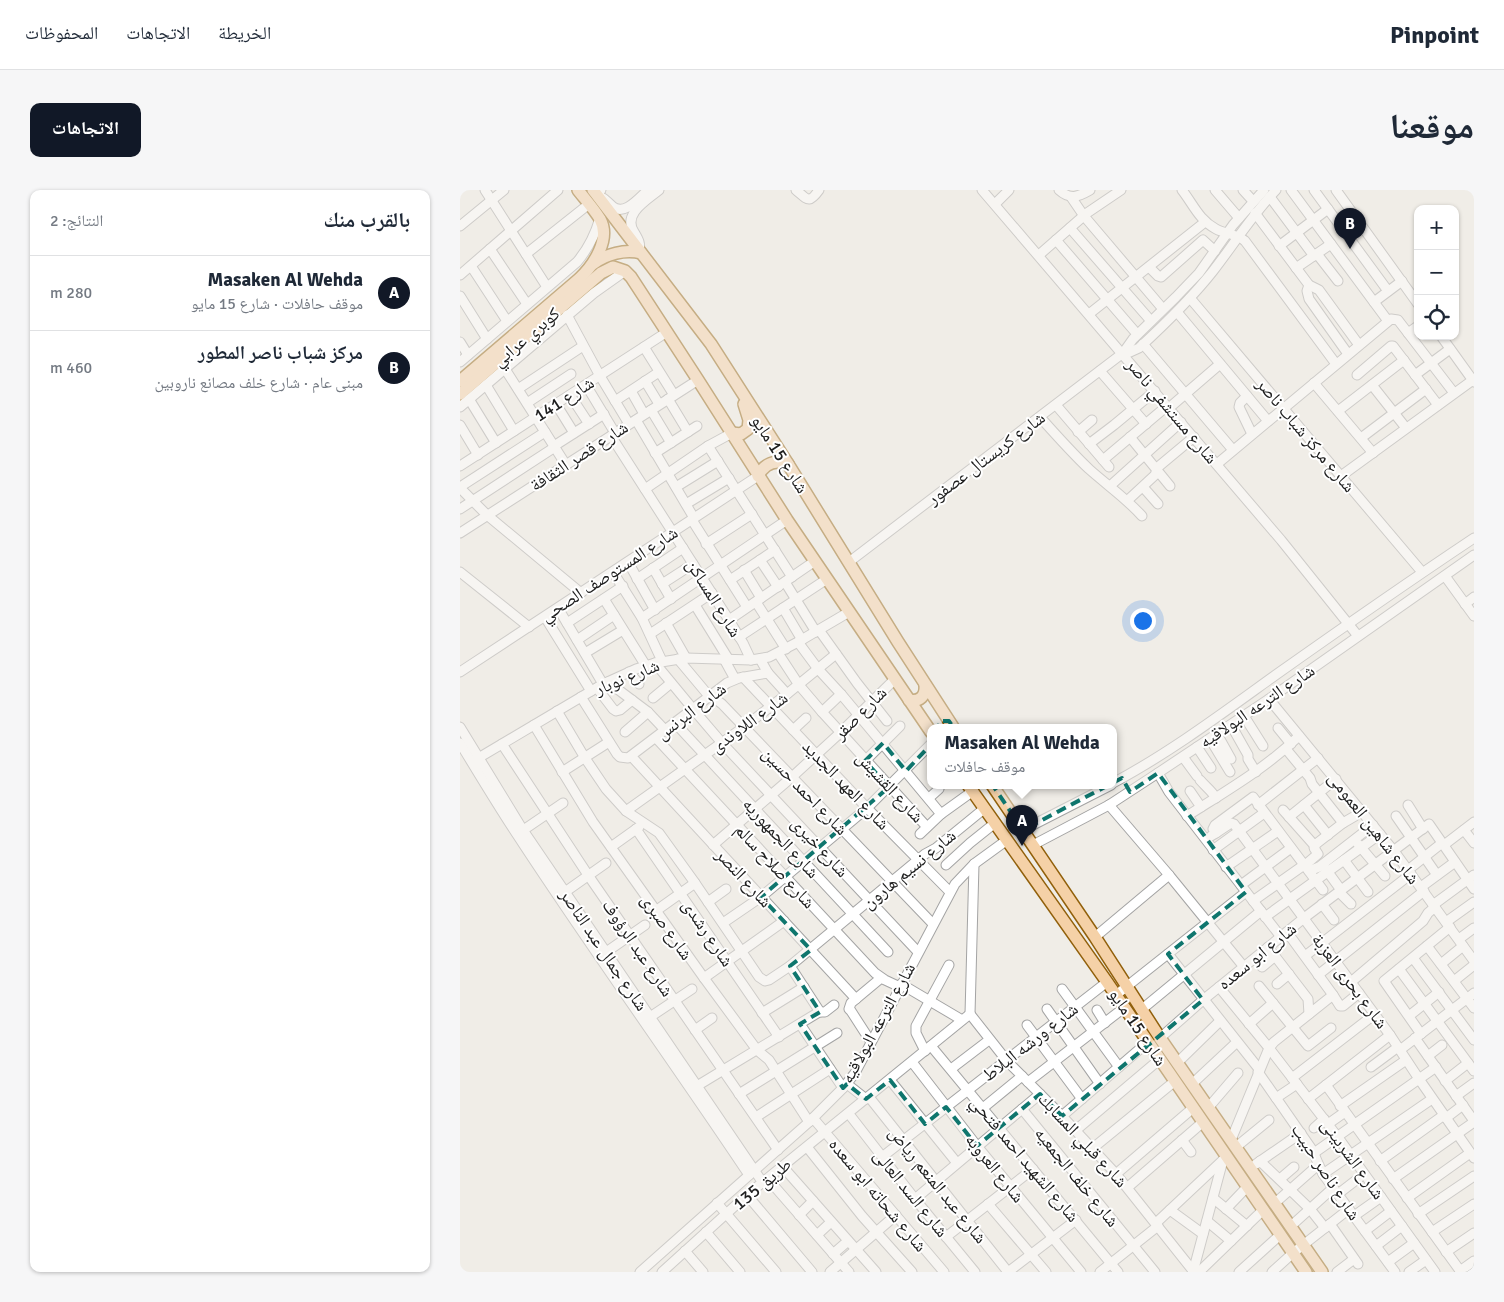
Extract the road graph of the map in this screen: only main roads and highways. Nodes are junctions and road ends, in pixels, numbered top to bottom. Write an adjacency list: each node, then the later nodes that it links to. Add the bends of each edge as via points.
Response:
1 (578, 190): 4 (main road, via 600,218 604,234)
2 (597, 191): 3 (main road, شارع 15 مايو)
3 (640, 252): 4 (main road, via 619,253); 7 (main road, شارع 15 مايو, via 706,336)
4 (590, 266): 5 (main road)
5 (587, 279): 6 (main road, كوبري عرابي); 8 (main road, كوبري عرابي); 9 (main road, شارع 15 مايو, via 615,267 631,276)
6 (460, 381)
7 (738, 388): 9 (main road, via 749,424 745,432); 10 (main road, شارع 15 مايو)
8 (463, 400)
9 (732, 433): 11 (main road, شارع 15 مايو)
10 (788, 464): 11 (main road, via 769,464); 12 (main road, شارع 15 مايو)
11 (758, 476): 13 (main road, شارع 15 مايو)
12 (925, 684): 13 (main road, via 923,696 915,701); 15 (main road, شارع 15 مايو)
13 (909, 700): 16 (main road, شارع 15 مايو)
14 (938, 724): 15 (main road)
15 (951, 724)
16 (927, 726)
17 (972, 789): 19 (main road, شارع 15 مايو, via 1125,1008)
18 (995, 789): 19 (main road, شارع 15 مايو, via 1127,987)
19 (1154, 1040): 20 (main road, شارع 15 مايو, via 1160,1059); 21 (main road, شارع 15 مايو, via 1178,1063)
20 (1306, 1272)
21 (1322, 1272)

